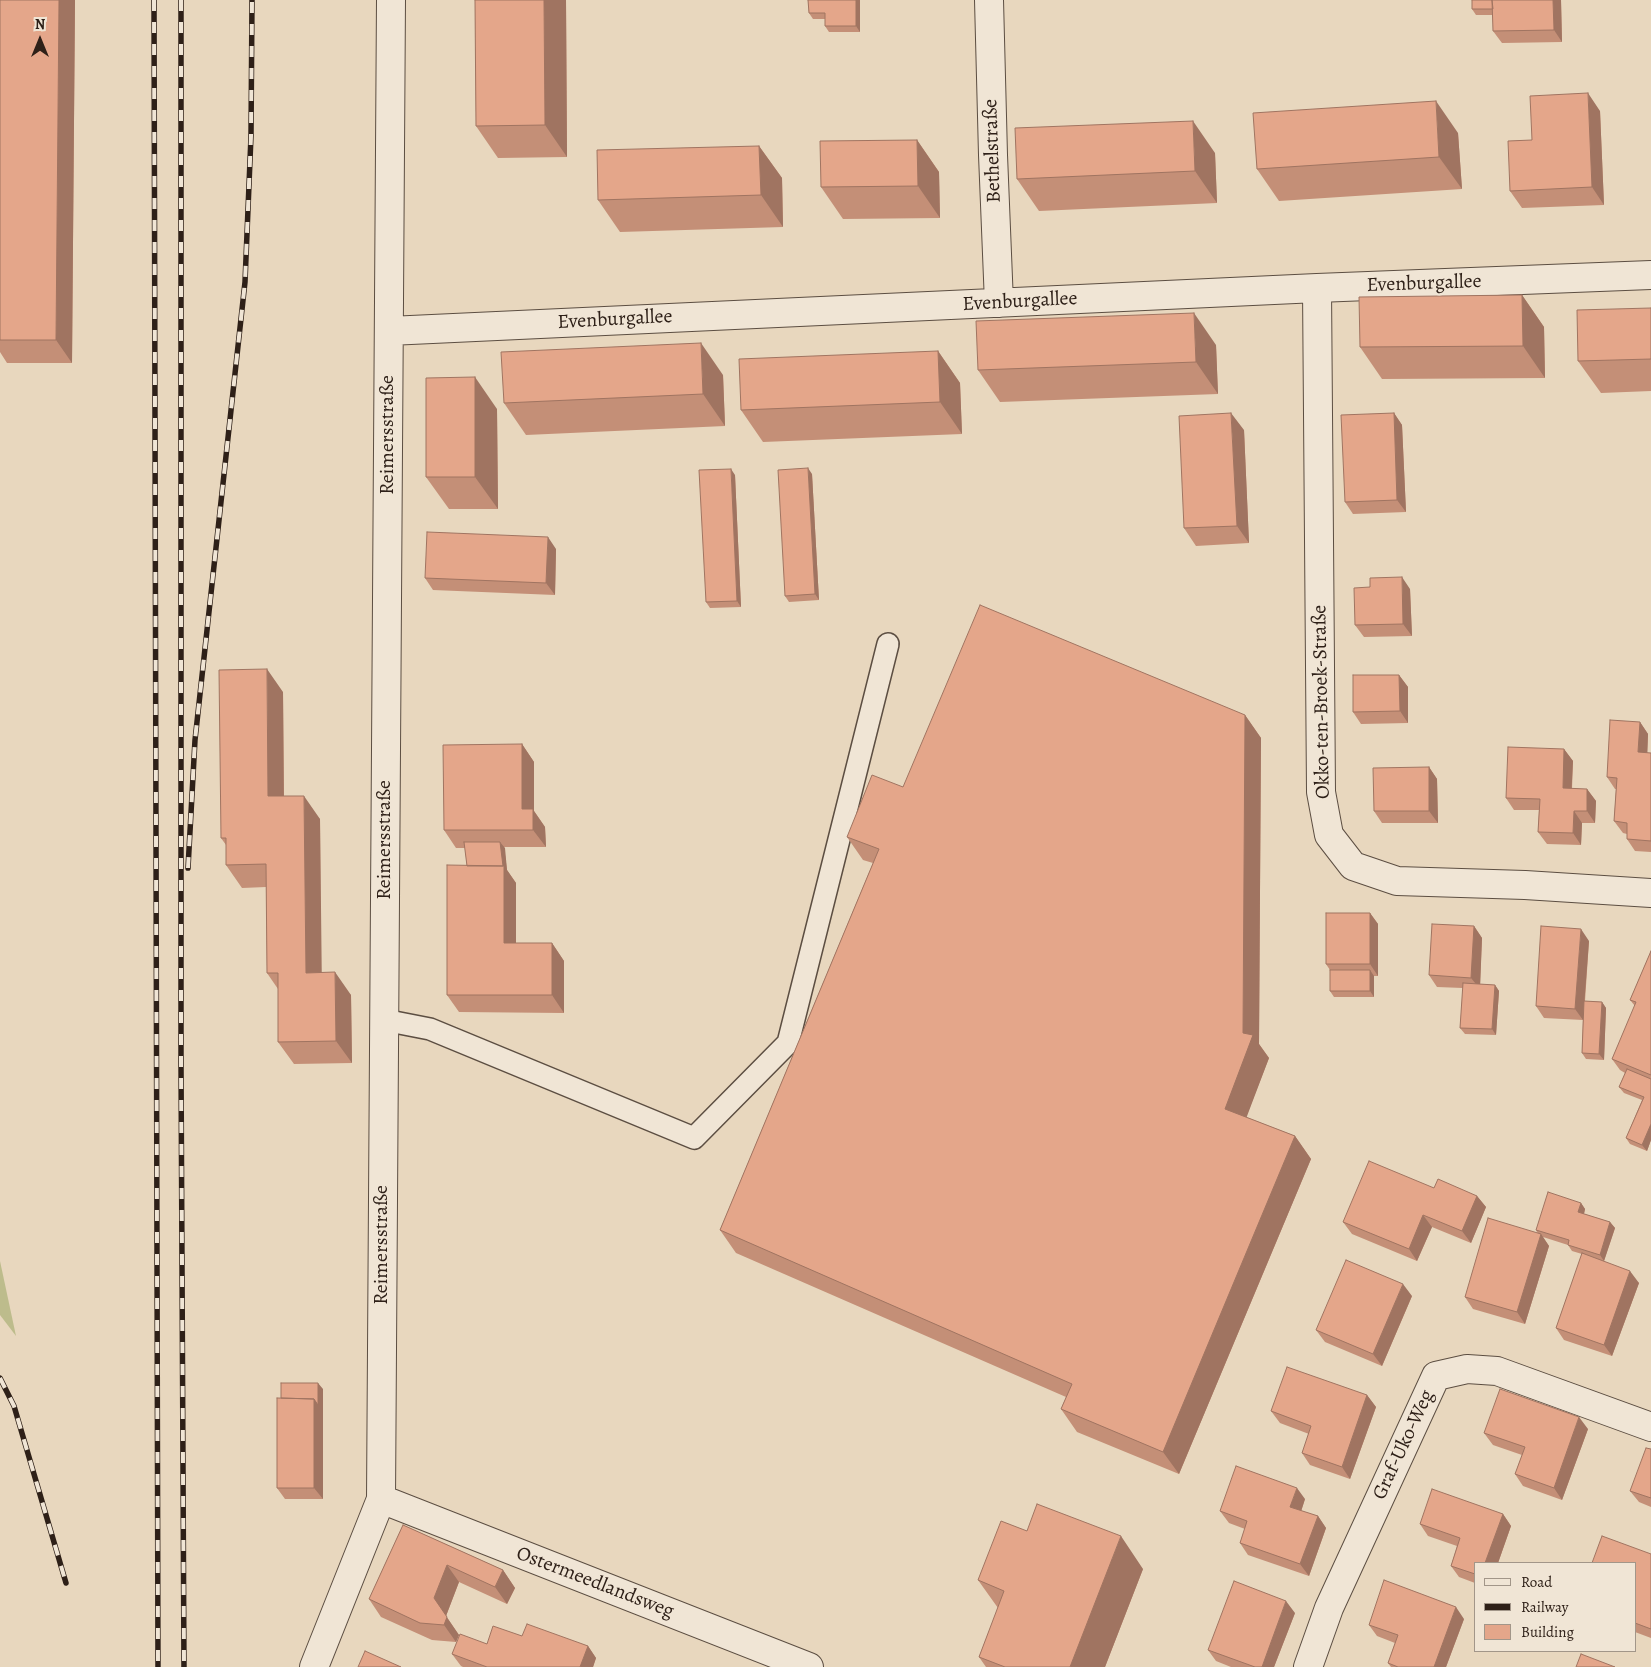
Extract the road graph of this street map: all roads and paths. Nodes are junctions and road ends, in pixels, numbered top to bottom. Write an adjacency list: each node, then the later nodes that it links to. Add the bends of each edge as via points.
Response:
1 (391, 0): 6 (street, Reimersstraße)
2 (989, 0): 5 (street, Bethelstraße)
3 (1651, 275): 4 (street, Evenburgallee)
4 (1317, 288): 5 (street, Evenburgallee); 8 (street, Okko-ten-Broek-Straße, via 1321,792 1329,835 1353,866 1397,881)
5 (999, 302): 6 (street, Evenburgallee)
6 (389, 330): 9 (street, Reimersstraße)
7 (888, 644): 9 (lane, via 788,1043 694,1138 430,1029)
8 (1651, 893)
9 (384, 1020): 11 (street, Reimersstraße)
10 (1651, 1427): 14 (street, Graf-Uko-Weg, via 1497,1371 1467,1369 1436,1376 1329,1608)
11 (380, 1499): 12 (street, Reimersstraße); 13 (street, Ostermeedlandsweg)
12 (314, 1667)
13 (810, 1667)
14 (1308, 1667)

